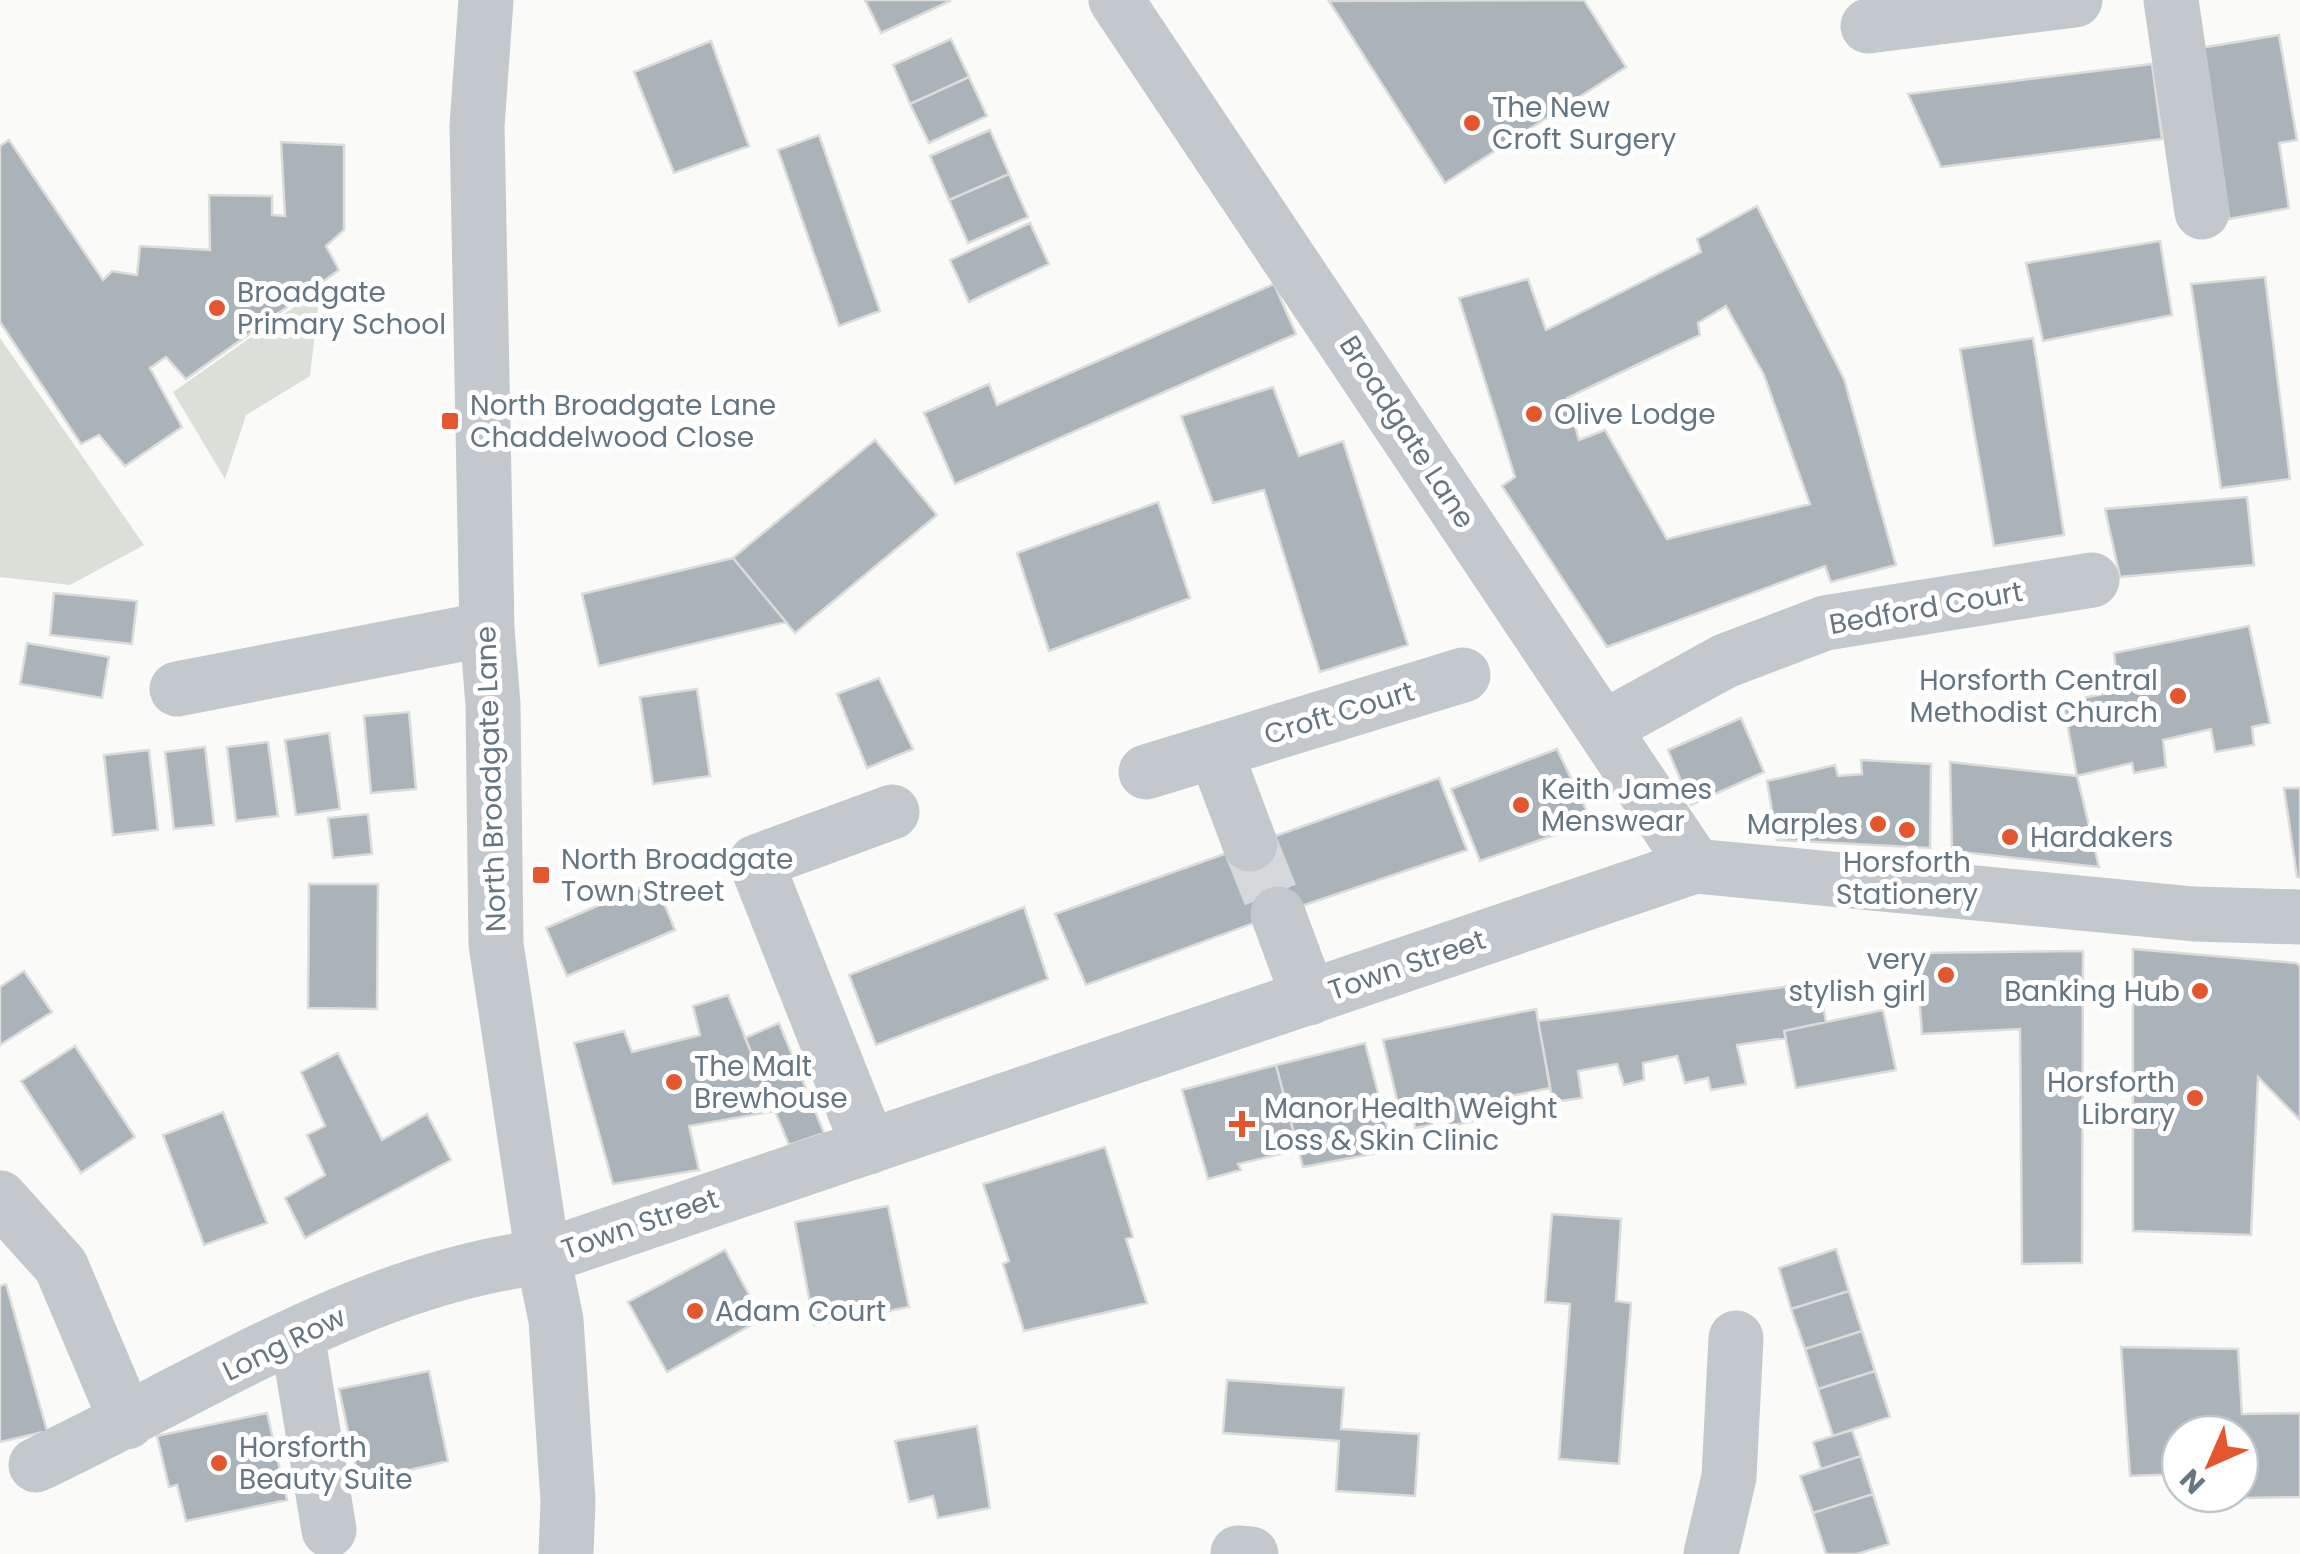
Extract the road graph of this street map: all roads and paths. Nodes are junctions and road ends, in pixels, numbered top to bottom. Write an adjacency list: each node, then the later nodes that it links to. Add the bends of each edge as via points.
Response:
1 (486, 0): 8 (street, North Broadgate Lane, via 477,126)
2 (1116, 0): 11 (street, Broadgate Lane)
3 (2076, 0): 5 (street)
4 (2171, 0): 6 (street)
5 (1868, 26)
6 (2202, 212)
7 (2092, 580): 11 (street, Bedford Court, via 1825,623 1725,661)
8 (487, 629): 10 (street); 22 (street, North Broadgate Lane, via 496,944)
9 (1463, 675): 12 (street, Croft Court)
10 (176, 689)
11 (1603, 728): 16 (street, Broadgate Lane)
12 (1215, 750): 13 (street, Croft Court); 15 (street)
13 (1146, 772)
14 (892, 812): 20 (street, via 756,862)
15 (1250, 844)
16 (1695, 866): 18 (street, Town Street, via 2194,914); 19 (street, Town Street)
17 (1278, 914): 19 (street)
18 (2300, 917)
19 (1309, 998): 20 (street, Town Street)
20 (869, 1147): 22 (street, Town Street)
21 (0, 1198): 25 (street, via 61,1266)
22 (543, 1257): 23 (street, Long Row, via 415,1285); 29 (street, North Broadgate Lane, via 556,1320)
23 (296, 1334): 25 (street, Long Row); 27 (street)
24 (1736, 1338): 31 (street, via 1729,1476)
25 (127, 1422): 26 (street, Long Row)
26 (36, 1465)
27 (329, 1530)
28 (1238, 1553): 30 (street)
29 (566, 1554)
30 (1251, 1554)
31 (1711, 1554)

